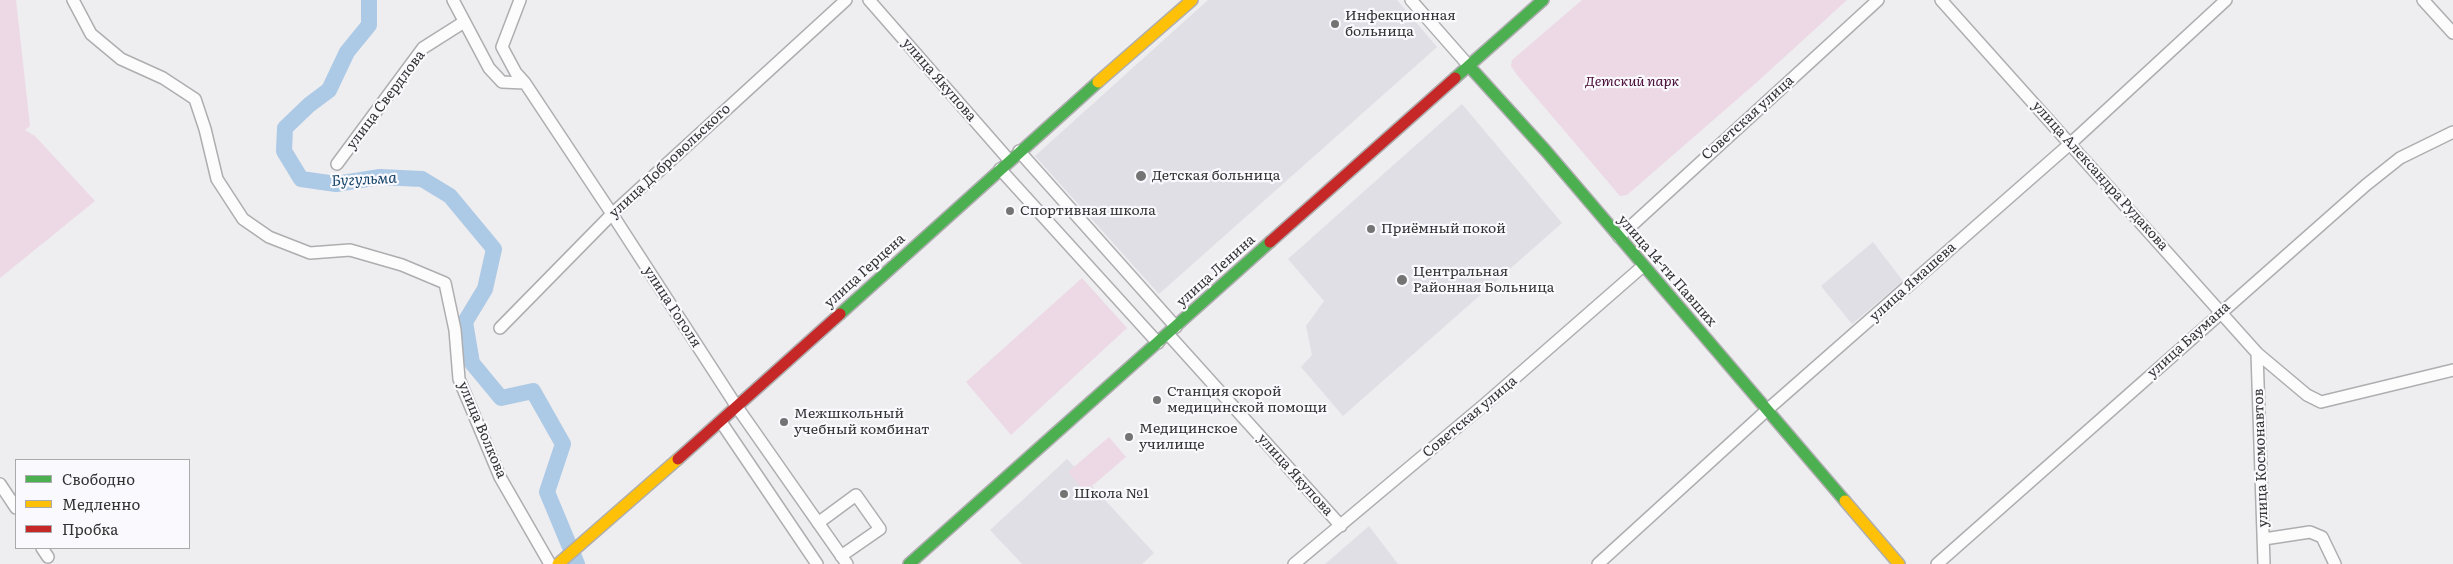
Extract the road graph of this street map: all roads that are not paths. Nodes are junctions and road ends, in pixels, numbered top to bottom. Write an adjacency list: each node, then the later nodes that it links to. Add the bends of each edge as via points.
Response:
1 (73, 0): 42 (street, улица Волкова, via 91,34 121,59 163,78 195,99 217,179 243,219 269,238 310,253 350,250 402,265 445,283 455,330 459,379 500,477)
2 (454, 0): 13 (street)
3 (520, 0): 16 (street, улица Гоголя, via 502,47)
4 (846, 0): 23 (street, улица Добровольского)
5 (868, 0): 20 (street, улица Якупова)
6 (1192, 0): 19 (street, улица Герцена)
7 (1411, 0): 15 (street, улица 14-ти Павших)
8 (1543, 0): 15 (street, улица Ленина)
9 (1878, 0): 24 (street, Советская улица)
10 (1941, 0): 18 (street, улица Александра Рудакова)
11 (2226, 0): 18 (street, улица Ямашева)
12 (2423, 0): 14 (street)
13 (464, 22): 16 (street, via 489,68 502,82); 21 (street, улица Свердлова, via 424,48)
14 (2453, 33)
15 (1469, 66): 24 (street, улица 14-ти Павших); 28 (street, улица Ленина)
16 (525, 83): 23 (street, улица Гоголя)
17 (2453, 132): 26 (street, улица Баумана, via 2400,158)
18 (2071, 143): 26 (street, улица Александра Рудакова); 33 (street, улица Ямашева)
19 (1019, 151): 20 (street, улица Герцена); 28 (street, улица Якупова)
20 (1010, 160): 22 (street, улица Герцена)
21 (337, 164)
22 (1000, 168): 29 (street); 32 (street, улица Герцена)
23 (612, 214): 27 (street, улица Добровольского); 32 (street, улица Гоголя)
24 (1619, 237): 25 (street, улица 14-ти Павших)
25 (1643, 266): 33 (street, улица 14-ти Павших); 38 (street, Советская улица)
26 (2221, 311): 30 (street, улица Александра Рудакова); 48 (street, улица Баумана)
27 (500, 328)
28 (1172, 331): 29 (street, улица Ленина); 38 (street, улица Якупова)
29 (1158, 343): 44 (street, улица Ленина)
30 (2257, 353): 31 (street, улица Александра Рудакова, via 2307,395 2321,402); 39 (street, улица Космонавтов)
31 (2453, 370)
32 (737, 407): 34 (street, улица Герцена); 37 (street, улица Гоголя)
33 (1767, 410): 46 (street, улица Ямашева); 47 (street, улица 14-ти Павших)
34 (721, 422): 41 (street, улица Герцена); 43 (street)
35 (0, 484): 36 (street)
36 (15, 506)
37 (818, 524): 40 (street, улица Гоголя); 40 (street, via 856,496 880,529)
38 (1341, 526): 45 (street, Советская улица)
39 (2264, 540): 49 (street, улица Космонавтов); 50 (street, via 2310,532 2322,537)
40 (844, 560)
41 (561, 561)
42 (550, 564)
43 (817, 564)
44 (908, 564)
45 (1294, 564)
46 (1598, 564)
47 (1899, 564)
48 (1937, 564)
49 (2264, 564)
50 (2335, 564)

